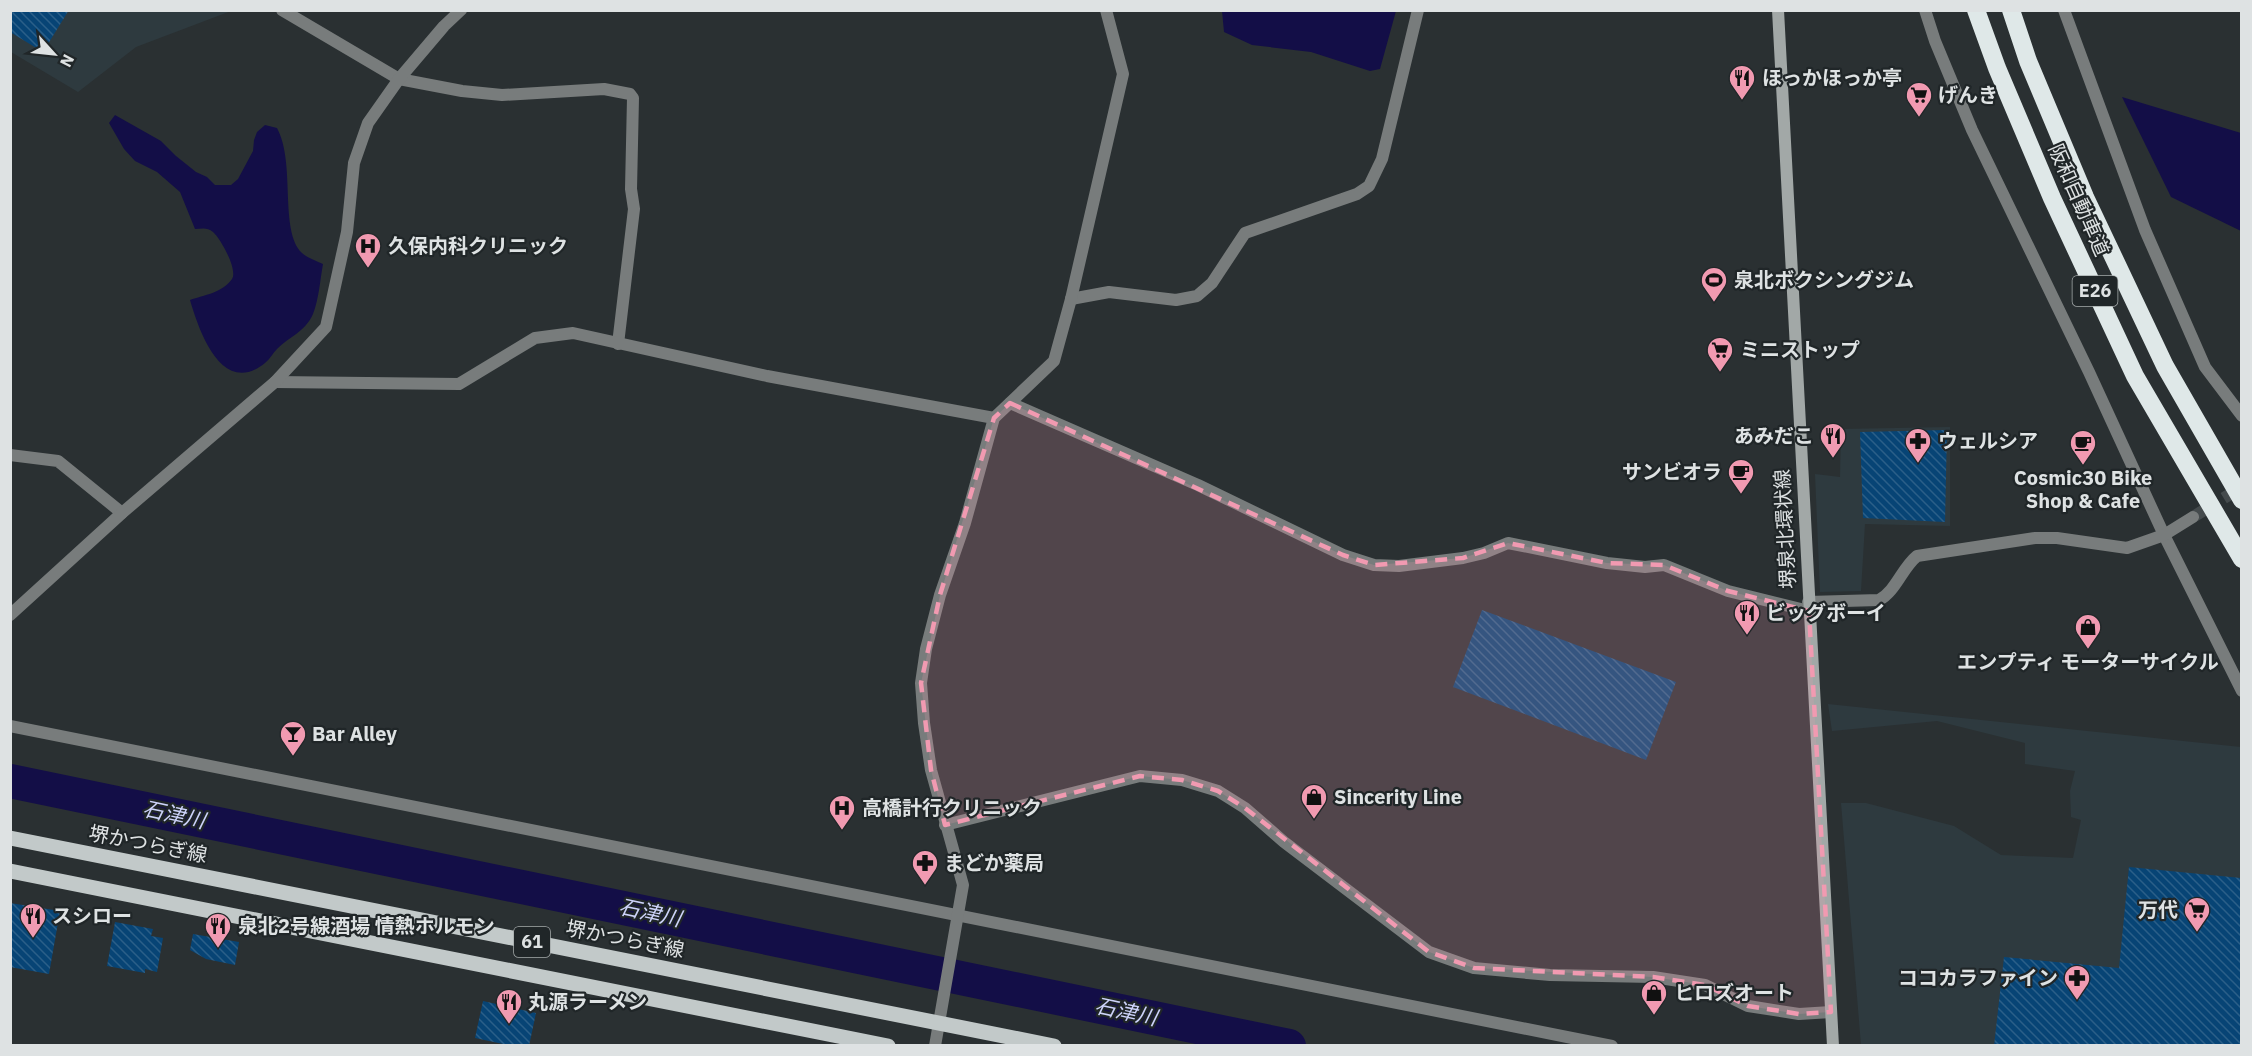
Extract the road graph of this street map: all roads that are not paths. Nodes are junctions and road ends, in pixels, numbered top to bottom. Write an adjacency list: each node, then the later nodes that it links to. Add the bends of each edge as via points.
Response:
1 (282, 10): 10 (street)
2 (461, 10): 10 (street)
3 (1106, 10): 11 (street, via 1123,74)
4 (1418, 10): 11 (street, via 1382,159 1369,186 1357,194 1245,233 1212,283 1197,296 1176,300 1109,292)
5 (1778, 10): 23 (main road, 堺泉北環状線)
6 (1925, 10): 21 (street, via 1972,130)
7 (1976, 10): 22 (highway, 阪和自動車道 / E26, via 2052,198 2134,376)
8 (2011, 10): 18 (highway, 阪和自動車道 / E26, via 2085,198 2165,366)
9 (2064, 10): 15 (street, via 2145,230 2205,367)
10 (399, 79): 12 (street, via 502,95 604,89 630,94 634,209); 13 (street, via 368,123 354,163 347,232 326,327)
11 (1071, 299): 14 (street, via 1054,362)
12 (618, 344): 13 (street, via 573,333 535,338 459,384); 16 (street)
13 (275, 382): 19 (street)
14 (1010, 403): 16 (street); 23 (street, via 1198,485 1343,555 1374,565 1463,558 1508,543 1607,563 1664,565 1728,591)
15 (2241, 416)
16 (994, 418): 27 (street, via 926,649 921,683 931,770)
17 (10, 456): 19 (street, via 58,461)
18 (2241, 500)
19 (122, 513): 24 (street)
20 (2193, 517): 21 (street)
21 (2164, 535): 23 (street, via 2127,548 2035,538 1917,556 1879,600); 25 (street)
22 (2241, 559)
23 (1808, 606): 31 (main road, 堺泉北環状線)
24 (10, 615)
25 (2241, 691)
26 (10, 726): 30 (street)
27 (945, 825): 30 (street, via 963,885); 31 (street, via 1140,776 1182,780 1218,791 1245,808 1429,952 1474,968 1550,975 1653,977 1705,985 1748,1006 1799,1014)
28 (10, 838): 32 (main road, 堺かつらぎ線 / 61)
29 (10, 871): 33 (main road, 61)
30 (959, 915): 32 (street); 36 (street)
31 (1832, 1012): 37 (main road, 堺泉北環状線)
32 (940, 1022): 34 (street); 35 (main road, 堺かつらぎ線 / 61)
33 (888, 1046)
34 (935, 1046)
35 (1054, 1046)
36 (1612, 1046)
37 (1833, 1046)

